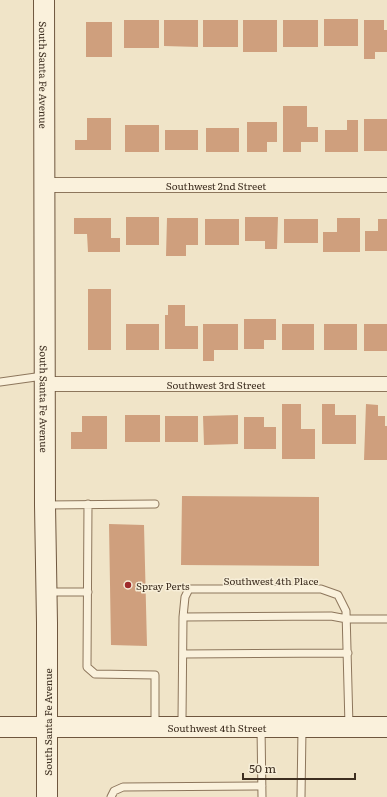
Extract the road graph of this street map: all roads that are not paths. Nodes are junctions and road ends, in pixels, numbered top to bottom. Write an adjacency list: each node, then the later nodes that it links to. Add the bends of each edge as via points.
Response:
1 (44, 0): 2 (main road, South Santa Fe Avenue)
2 (45, 185): 3 (street, Southwest 2nd Street); 4 (main road, South Santa Fe Avenue)
3 (387, 185)
4 (45, 380): 5 (lane); 6 (street, Southwest 3rd Street); 9 (main road, South Santa Fe Avenue)
5 (0, 382)
6 (387, 384)
7 (88, 504): 8 (lane); 9 (lane); 11 (lane)
8 (155, 504)
9 (45, 505): 10 (main road, South Santa Fe Avenue)
10 (47, 592): 11 (lane); 18 (main road, South Santa Fe Avenue)
11 (88, 592): 19 (lane, via 87,667 95,674 155,675)
12 (183, 617): 13 (lane, via 331,616); 13 (lane, Southwest 4th Place, via 185,597 189,589 321,589 338,595); 16 (lane)
13 (347, 619): 14 (lane); 15 (lane, Southwest 4th Place)
14 (387, 619)
15 (348, 653): 16 (lane); 23 (lane, Southwest 4th Place)
16 (183, 654): 20 (lane, via 182,719)
17 (0, 727): 18 (main road, Southwest 4th Street)
18 (48, 727): 19 (main road, Southwest 4th Street); 26 (main road, South Santa Fe Avenue)
19 (155, 727): 20 (main road, Southwest 4th Street)
20 (179, 727): 21 (main road, Southwest 4th Street)
21 (261, 727): 22 (main road, Southwest 4th Street); 25 (lane)
22 (302, 727): 23 (main road, Southwest 4th Street); 29 (lane)
23 (349, 727): 24 (main road, Southwest 4th Street)
24 (387, 727)
25 (262, 786): 27 (lane, via 123,787 114,791); 28 (lane)
26 (47, 797)
27 (111, 797)
28 (262, 797)
29 (301, 797)

